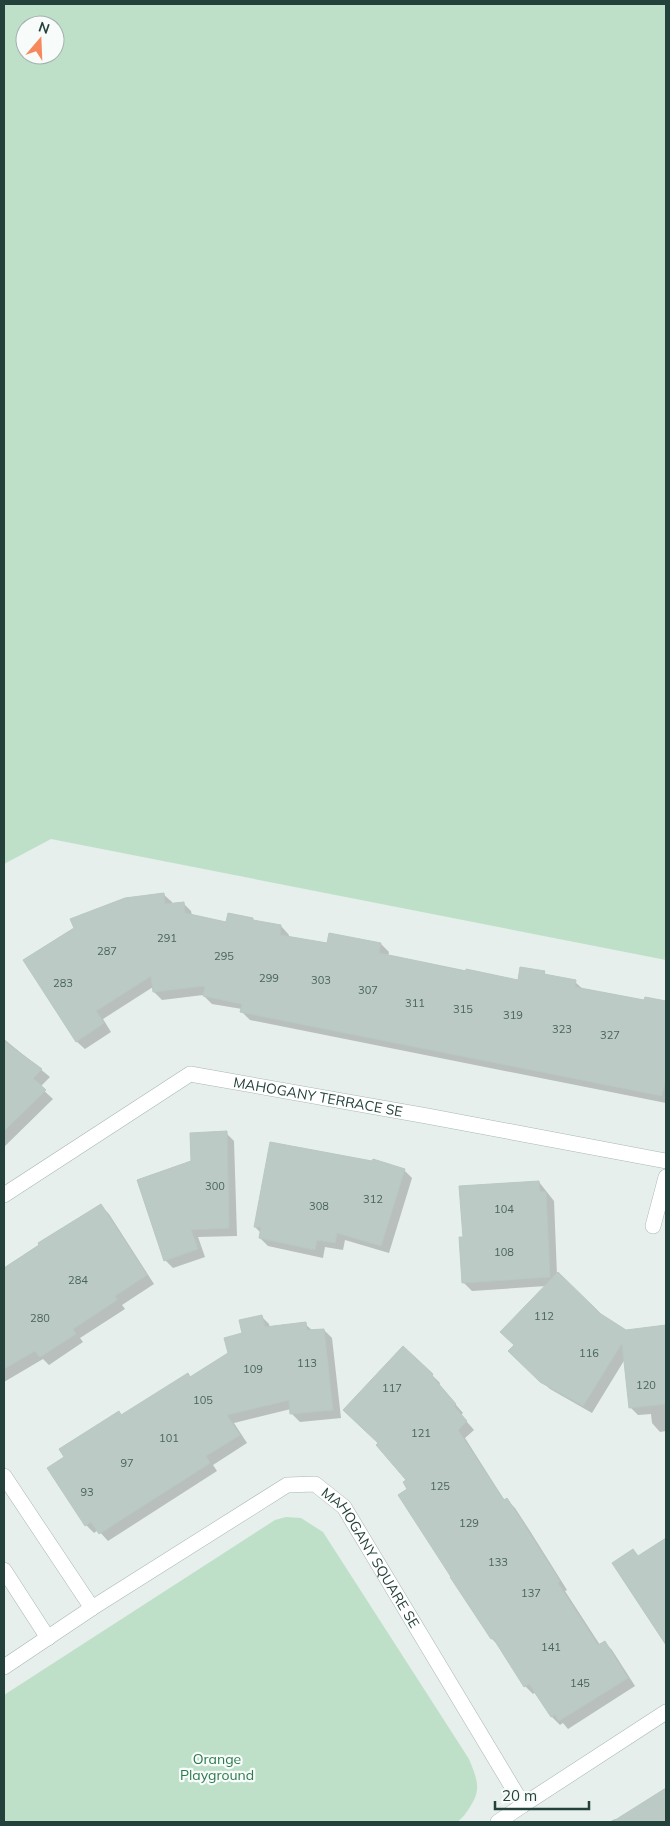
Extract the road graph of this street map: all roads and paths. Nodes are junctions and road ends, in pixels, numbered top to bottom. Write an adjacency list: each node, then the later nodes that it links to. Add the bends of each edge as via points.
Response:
1 (666, 1161): 3 (street, MAHOGANY TERRACE SE, via 190,1074)
2 (666, 1177): 4 (street)
3 (4, 1195)
4 (652, 1226)
5 (4, 1476): 7 (street)
6 (4, 1570): 8 (street)
7 (92, 1608): 8 (street, MAHOGANY SQUARE SE); 11 (street, MAHOGANY SQUARE SE, via 287,1485 315,1484 344,1507)
8 (48, 1638): 9 (street, MAHOGANY SQUARE SE)
9 (4, 1667)
10 (666, 1712): 11 (street)
11 (523, 1805): 12 (street)
12 (498, 1822)

